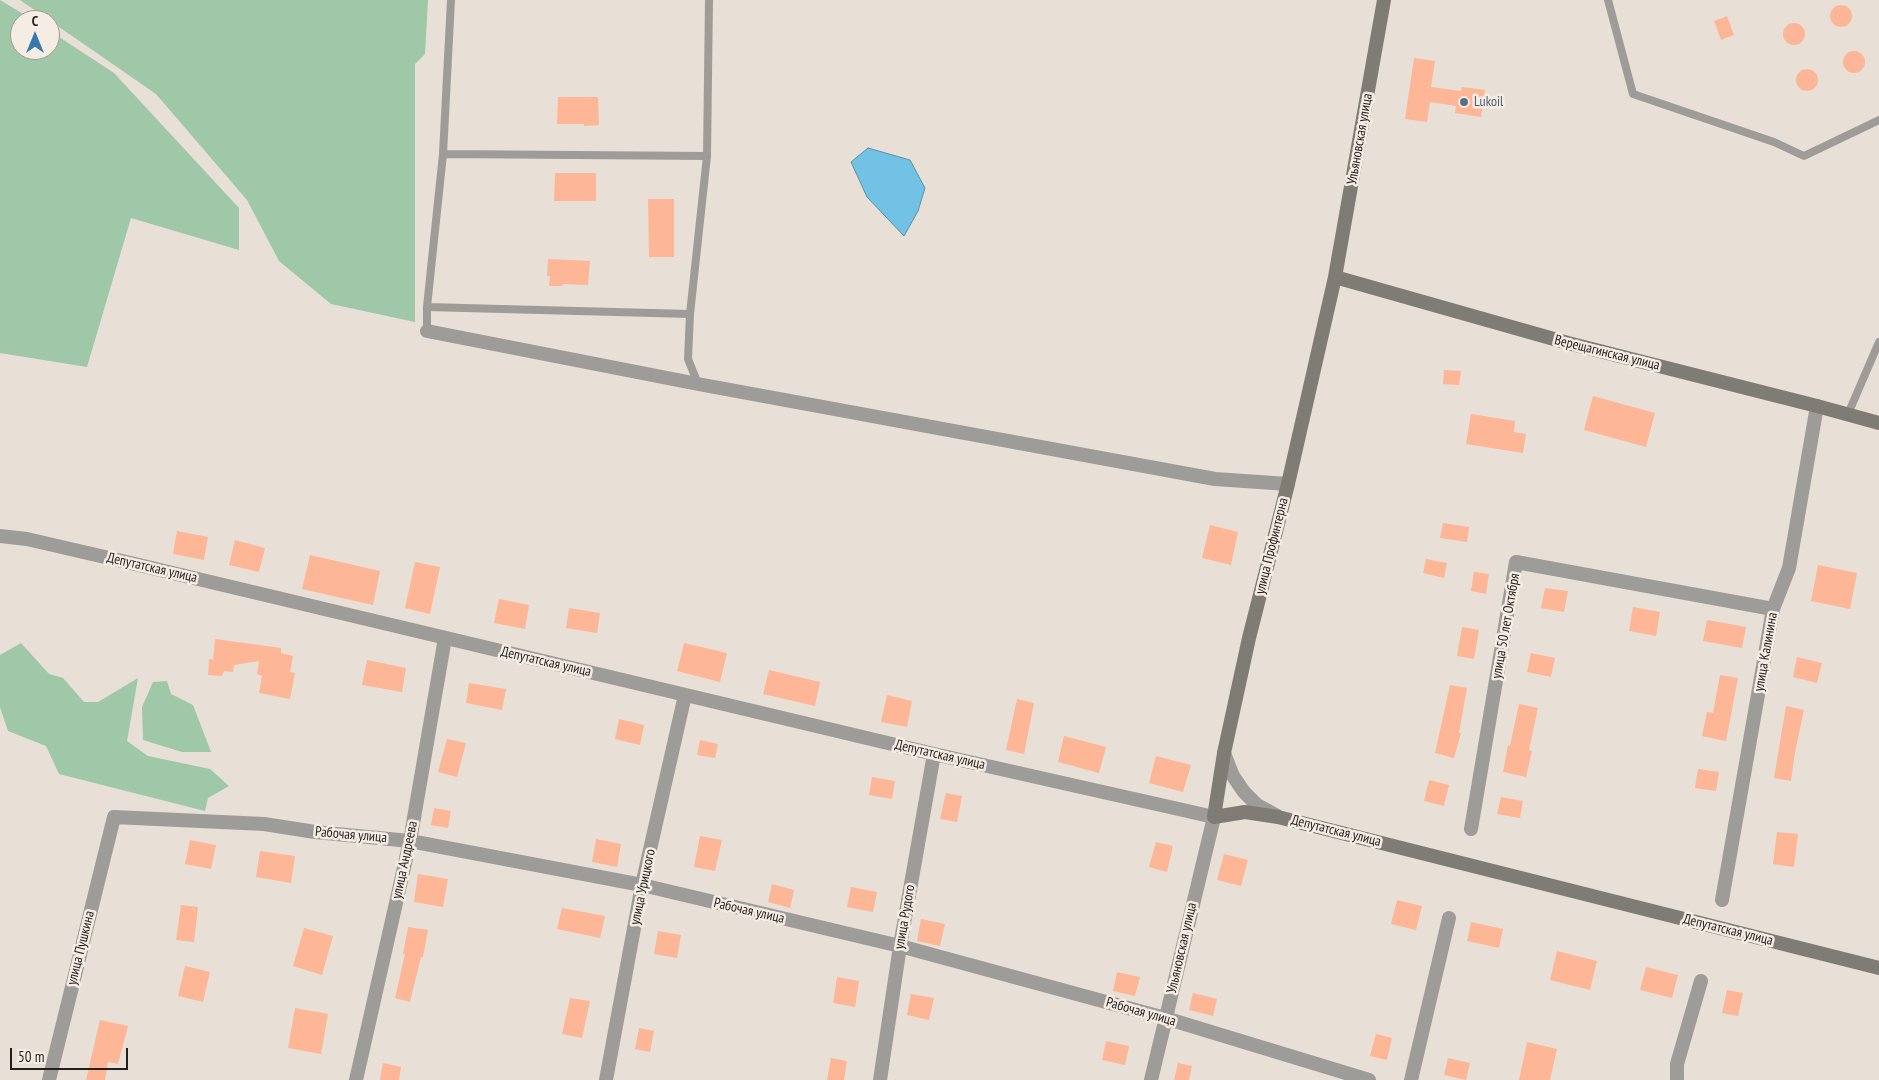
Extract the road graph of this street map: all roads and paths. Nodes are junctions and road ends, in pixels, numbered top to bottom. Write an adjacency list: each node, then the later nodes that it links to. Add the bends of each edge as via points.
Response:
1 (451, 0): 6 (lane)
2 (710, 0): 7 (lane)
3 (1384, 0): 8 (main road, Ульяновская улица)
4 (1608, 0): 5 (lane, via 1633,94 1774,142 1804,156)
5 (1879, 120)
6 (443, 154): 7 (lane); 9 (lane)
7 (707, 156): 10 (lane)
8 (1335, 277): 14 (main road, Верещагинская улица, via 1568,344); 17 (main road, улица Профинтерна)
9 (427, 307): 10 (lane); 11 (lane)
10 (690, 314): 13 (lane, via 688,359)
11 (427, 331): 13 (street)
12 (1879, 342): 15 (lane)
13 (698, 384): 17 (street, via 1215,479)
14 (1817, 406): 15 (main road, Верещагинская улица); 19 (street, улица Калинина, via 1788,568)
15 (1848, 414): 16 (main road, Верещагинская улица)
16 (1879, 424)
17 (1288, 484): 22 (main road, улица Профинтерна)
18 (0, 536): 20 (street, Депутатская улица, via 27,539)
19 (1773, 609): 27 (street, улица 50 лет Октября, via 1516,562); 30 (street, улица Калинина)
20 (446, 638): 21 (street, Депутатская улица); 28 (street, улица Андреева)
21 (685, 695): 23 (street, Депутатская улица); 29 (street, улица Урицкого)
22 (1224, 753): 25 (main road, улица Профинтерна); 26 (street, via 1244,792 1257,805)
23 (934, 754): 25 (street, Депутатская улица); 32 (street, улица Рудого)
24 (114, 817): 28 (street, Рабочая улица, via 264,824); 36 (street, улица Пушкина)
25 (1214, 817): 26 (main road, Депутатская улица, via 1245,812); 35 (street, Ульяновская улица)
26 (1278, 817): 33 (main road, Депутатская улица)
27 (1471, 829)
28 (410, 841): 29 (street, Рабочая улица); 37 (street, улица Андреева)
29 (642, 886): 32 (street, Рабочая улица); 38 (street, улица Урицкого)
30 (1722, 900)
31 (1449, 918): 42 (street)
32 (900, 946): 35 (street, Рабочая улица); 39 (street, улица Рудого)
33 (1879, 968)
34 (1700, 981): 43 (street, via 1677,1064)
35 (1166, 1018): 40 (street, Ульяновская улица); 41 (street, Рабочая улица)
36 (49, 1080)
37 (356, 1080)
38 (606, 1080)
39 (880, 1080)
40 (1151, 1080)
41 (1369, 1080)
42 (1411, 1080)
43 (1677, 1080)

